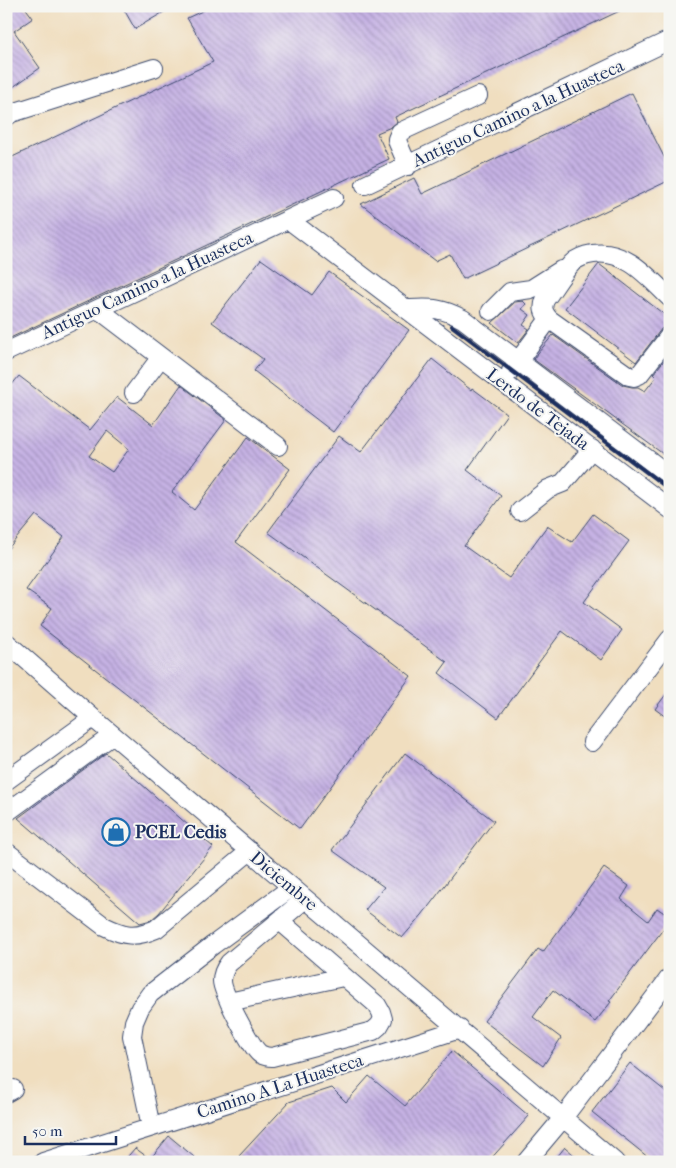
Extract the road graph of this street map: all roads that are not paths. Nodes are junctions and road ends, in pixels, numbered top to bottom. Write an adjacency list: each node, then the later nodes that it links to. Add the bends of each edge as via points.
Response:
1 (670, 40): 5 (street, Antiguo Camino a la Huasteca)
2 (154, 68): 4 (street)
3 (478, 96): 5 (street, via 400,132 397,139)
4 (6, 117)
5 (408, 166): 6 (street, Antiguo Camino a la Huasteca)
6 (365, 185)
7 (334, 198): 8 (street, Antiguo Camino a la Huasteca)
8 (289, 220): 11 (street, Antiguo Camino a la Huasteca); 12 (street, Lerdo de Tejada)
9 (538, 294): 10 (street, via 574,261 600,253 618,256 646,275); 13 (street, via 510,292); 14 (street)
10 (670, 298)
11 (98, 309): 16 (street, Antiguo Camino a la Huasteca); 17 (street)
12 (408, 309): 18 (street, Lerdo de Tejada, via 448,311); 19 (street, Lerdo de Tejada)
13 (491, 311)
14 (549, 319): 15 (street, via 622,372 634,377 639,375); 18 (street)
15 (670, 334)
16 (6, 352)
17 (161, 357): 20 (street); 21 (street)
18 (518, 361): 19 (street); 23 (street, Lerdo de Tejada)
19 (502, 382): 22 (street, Lerdo de Tejada)
20 (134, 393)
21 (278, 446)
22 (592, 449): 24 (street, Lerdo de Tejada); 25 (street, via 563,484 548,489)
23 (670, 476)
24 (670, 508)
25 (520, 510)
26 (6, 642): 28 (street, Diciembre)
27 (668, 644): 30 (street)
28 (93, 718): 29 (street, Diciembre); 31 (street)
29 (113, 735): 32 (street); 33 (street, Diciembre)
30 (592, 742)
31 (6, 781)
32 (6, 813)
33 (250, 851): 34 (street, via 156,929 141,935 120,934 104,926); 35 (street, Diciembre)
34 (8, 853)
35 (299, 893): 36 (street); 40 (street, Diciembre); 42 (street, via 213,945 150,994 140,1008 132,1036)
36 (280, 921): 37 (street); 39 (street, via 224,970 222,980)
37 (343, 976): 39 (street); 39 (street, via 377,1005 384,1019 379,1026 373,1031 272,1057 260,1053 255,1047)
38 (670, 977): 41 (street)
39 (229, 1002)
40 (460, 1029): 41 (street, Diciembre); 42 (street, Camino A La Huasteca)
41 (563, 1118): 44 (street); 45 (street, Diciembre)
42 (151, 1127): 43 (street, Camino A La Huasteca)
43 (42, 1162)
44 (526, 1162)
45 (615, 1162)

